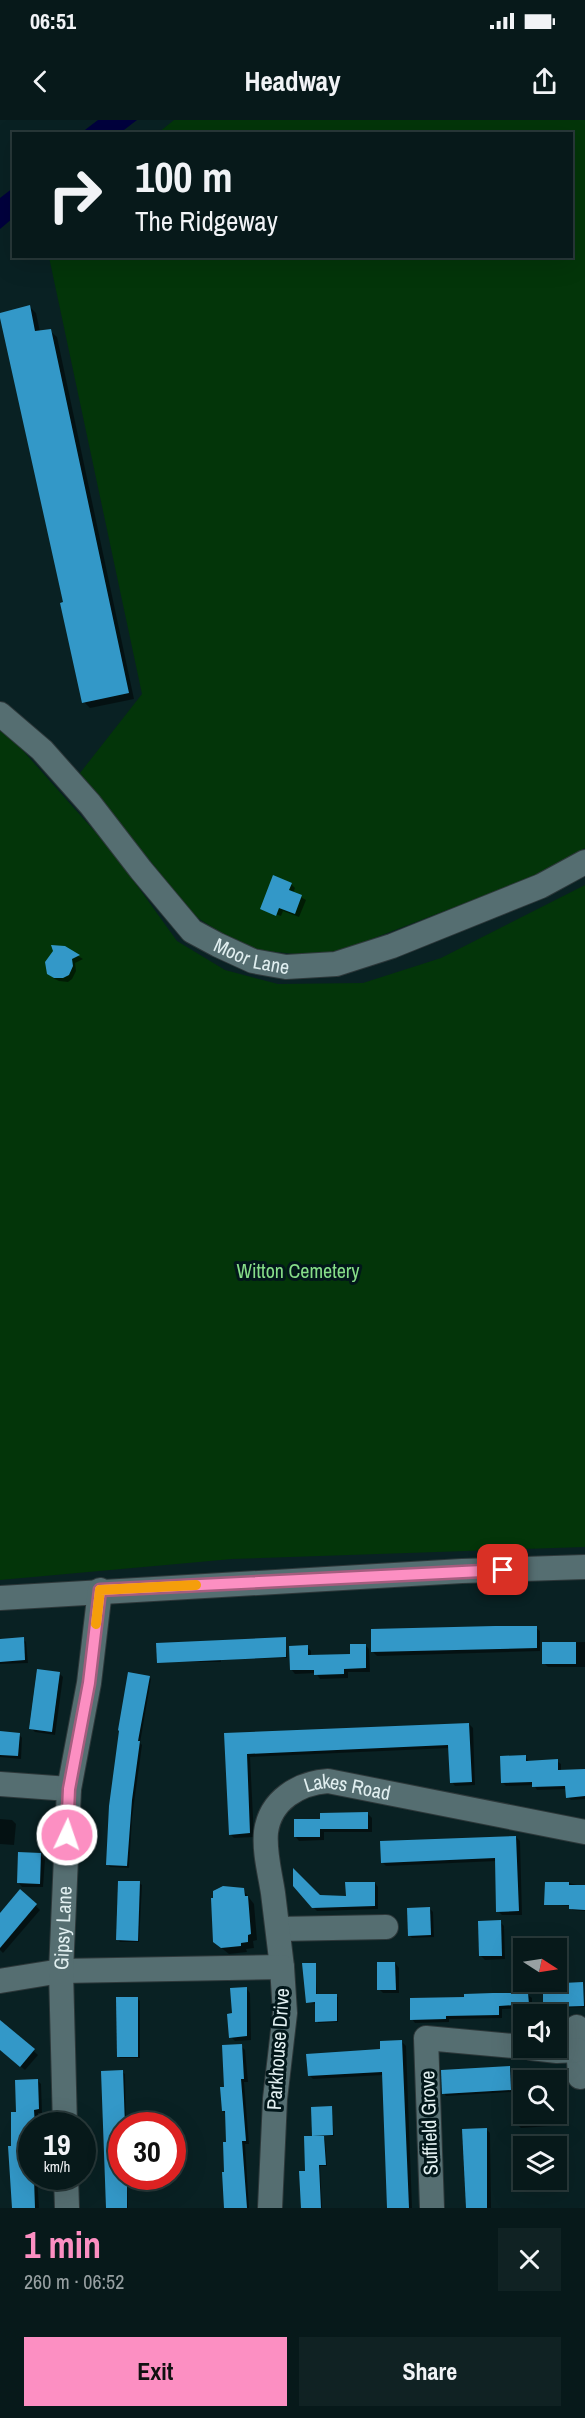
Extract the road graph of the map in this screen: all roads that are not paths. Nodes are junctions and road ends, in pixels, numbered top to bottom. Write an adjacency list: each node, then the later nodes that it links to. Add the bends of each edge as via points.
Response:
1 (0, 714): 2 (street, Moor Lane, via 42,750 83,796 192,931 253,960 286,967 336,964 392,946 541,886)
2 (585, 862)
3 (585, 1567): 4 (street)
4 (100, 1590): 5 (street); 7 (street, Gipsy Lane, via 89,1683)
5 (0, 1598)
6 (0, 1784): 7 (street)
7 (69, 1789): 12 (street, Gipsy Lane)
8 (585, 1832): 10 (street, Lakes Road, via 351,1785 313,1782 288,1793 277,1806 267,1830)
9 (386, 1927): 10 (street)
10 (278, 1929): 11 (street, Lakes Road)
11 (282, 1966): 12 (street, Parkhouse Drive); 20 (street, Parkhouse Drive, via 285,2013 275,2099)
12 (61, 1971): 13 (street, Parkhouse Drive); 17 (street, Gipsy Lane)
13 (0, 1981)
14 (513, 2045): 21 (street, Suffield Grove, via 426,2038)
15 (567, 2045): 16 (street, via 577,2039)
16 (580, 2077)
17 (65, 2112)
18 (66, 2190): 19 (street)
19 (67, 2208)
20 (270, 2208)
21 (432, 2208)

